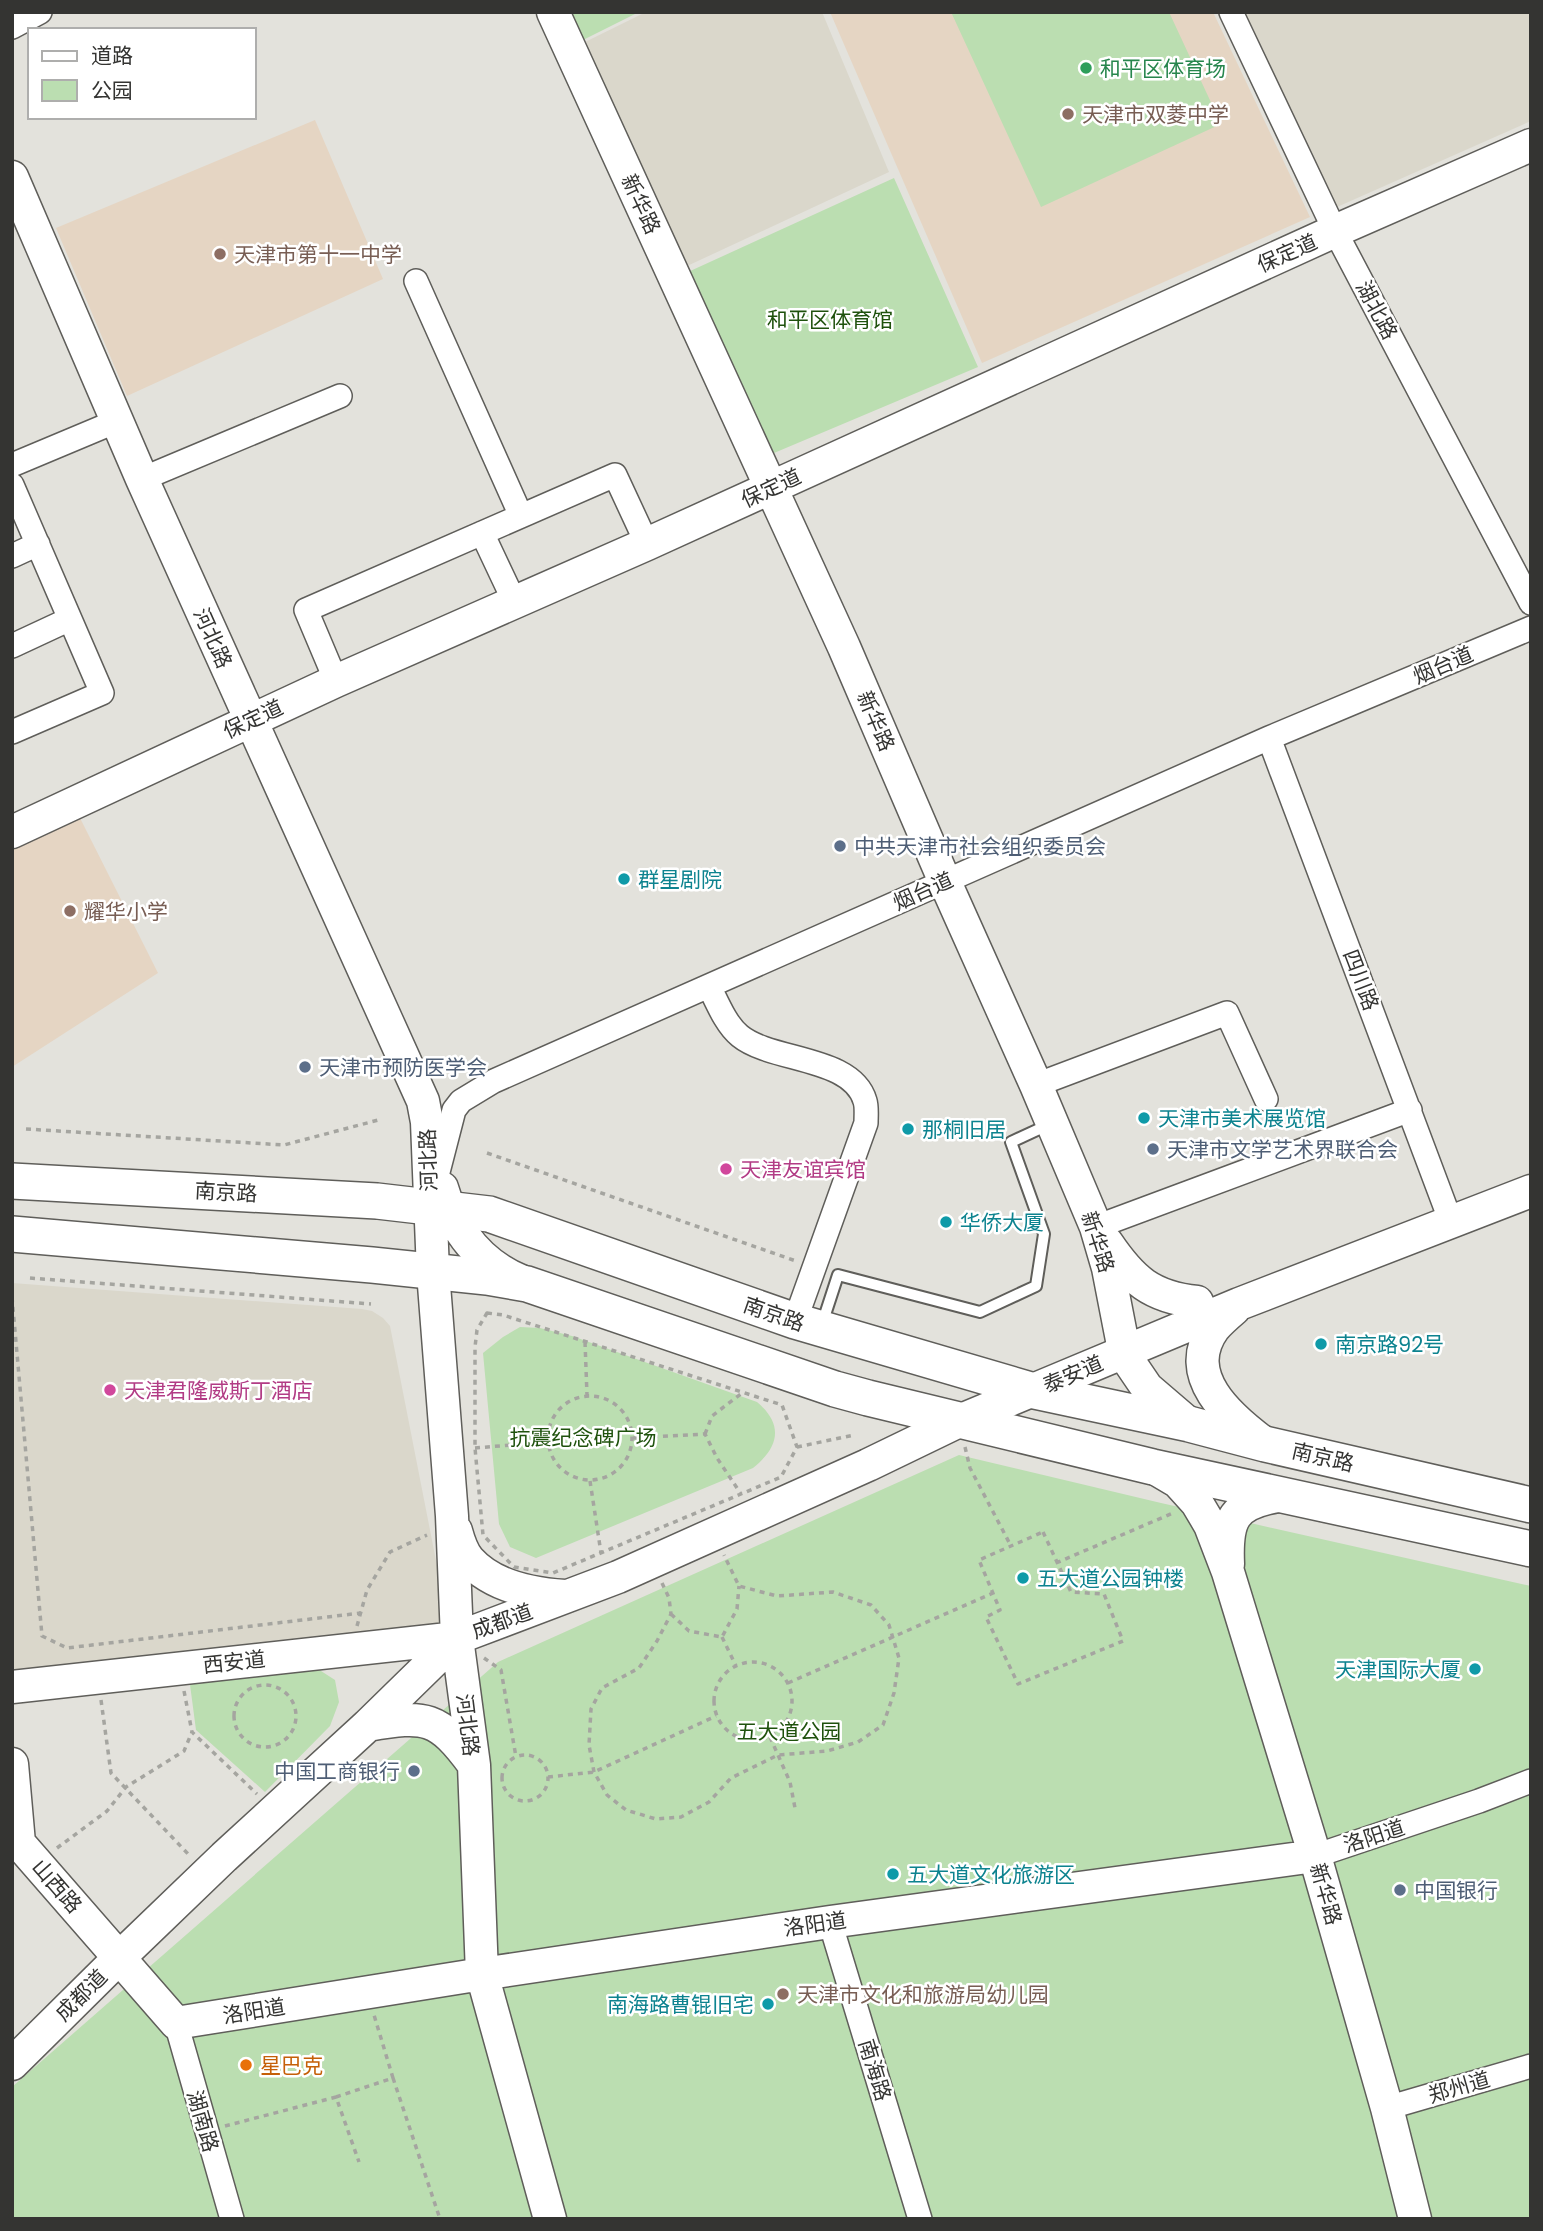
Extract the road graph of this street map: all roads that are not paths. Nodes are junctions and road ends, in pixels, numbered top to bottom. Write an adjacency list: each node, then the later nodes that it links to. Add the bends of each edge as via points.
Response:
1 (40, 12): 4 (street)
2 (553, 12): 14 (street, 新华路)
3 (1231, 12): 7 (street, 湖北路)
4 (12, 27)
5 (1531, 145): 7 (street, 保定道)
6 (12, 177): 10 (street, 河北路)
7 (1335, 231): 14 (street, 保定道); 21 (street, 湖北路)
8 (416, 281): 15 (street)
9 (340, 396): 12 (street)
10 (117, 421): 11 (street); 12 (street, 河北路)
11 (12, 465)
12 (142, 480): 26 (street, 河北路)
13 (12, 485): 17 (street)
14 (772, 487): 18 (street, 保定道); 30 (street, 新华路)
15 (521, 516): 16 (street); 18 (street, via 615,475)
16 (482, 533): 20 (street); 25 (street, via 306,610)
17 (38, 544): 19 (street); 22 (street)
18 (647, 544): 20 (street, 保定道)
19 (12, 556)
20 (515, 603): 25 (street, 保定道)
21 (1531, 603)
22 (71, 619): 24 (street); 27 (street, via 102,693)
23 (1531, 628): 28 (street, 烟台道)
24 (12, 646)
25 (336, 681): 26 (street, 保定道)
26 (250, 720): 29 (street, 保定道); 35 (street, 河北路)
27 (12, 732)
28 (1269, 738): 30 (street, 烟台道); 34 (street, 四川路)
29 (12, 832)
30 (945, 881): 31 (street, 烟台道); 32 (street, 新华路)
31 (709, 986): 35 (street, 烟台道, via 494,1081 461,1101); 48 (street, via 738,1035 836,1070 855,1084 865,1101 866,1123 813,1267)
32 (1036, 1085): 33 (street, via 1227,1013); 36 (street, 新华路)
33 (1266, 1099)
34 (1410, 1110): 41 (street, 四川路); 42 (street)
35 (438, 1123): 40 (street, 河北路); 40 (street)
36 (1052, 1123): 42 (street, 新华路); 48 (lane, via 1011,1142 1044,1234 1036,1286 980,1312 838,1275)
37 (1531, 1172): 41 (street, 泰安道)
38 (12, 1181): 40 (main road, 南京路, via 377,1201)
39 (1531, 1191): 41 (street, 泰安道)
40 (440, 1209): 44 (street, 河北路); 45 (street, via 475,1251 499,1271); 48 (main road, 南京路, via 489,1214)
41 (1448, 1214): 46 (street, 泰安道); 47 (street, 泰安道)
42 (1096, 1227): 46 (street, via 1144,1285 1175,1300); 49 (street, 新华路)
43 (12, 1234): 44 (main road)
44 (433, 1272): 45 (main road); 57 (street, 河北路)
45 (527, 1284): 51 (main road, via 835,1389)
46 (1197, 1302): 49 (street, 泰安道)
47 (1239, 1304): 49 (street, 泰安道); 53 (street, via 1208,1339 1206,1381 1223,1408)
48 (807, 1325): 50 (main road, 南京路)
49 (1121, 1334): 50 (street, 泰安道); 50 (street, via 1111,1324 1103,1336); 52 (street, 新华路, via 1135,1373)
50 (1034, 1391): 51 (street, 成都道); 52 (main road, 南京路)
51 (959, 1421): 54 (main road); 60 (street, 成都道)
52 (1189, 1424): 53 (main road, 南京路)
53 (1265, 1444): 56 (main road, 南京路)
54 (1153, 1467): 55 (main road); 59 (street, 新华路, via 1178,1482 1197,1503)
55 (1278, 1496): 58 (main road); 59 (street, 新华路, via 1251,1502 1233,1516 1227,1542)
56 (1531, 1505)
57 (441, 1525): 60 (street, via 470,1561 500,1581 543,1594); 61 (street, 河北路)
58 (1531, 1549)
59 (1228, 1572): 67 (street, 新华路)
60 (572, 1596): 61 (street, 成都道)
61 (457, 1638): 62 (street, 西安道); 63 (street, 成都道); 65 (street, 河北路)
62 (12, 1687)
63 (368, 1725): 65 (street, via 401,1719 426,1721 445,1732); 69 (street, 成都道)
64 (12, 1764): 69 (street, 山西路, via 19,1843)
65 (474, 1765): 70 (street, 河北路)
66 (1531, 1782): 67 (street, 洛阳道)
67 (1315, 1856): 68 (street, 洛阳道); 74 (street, 新华路)
68 (830, 1922): 70 (street, 洛阳道); 77 (street, 南海路)
69 (120, 1957): 71 (street); 72 (street, 成都道)
70 (482, 1974): 71 (street, 洛阳道); 76 (street, 河北路)
71 (176, 2023): 75 (street, 湖南路)
72 (12, 2064)
73 (1531, 2066): 74 (street, 郑州道)
74 (1387, 2108): 78 (street, 新华路)
75 (232, 2219)
76 (550, 2219)
77 (920, 2219)
78 (1415, 2219)

